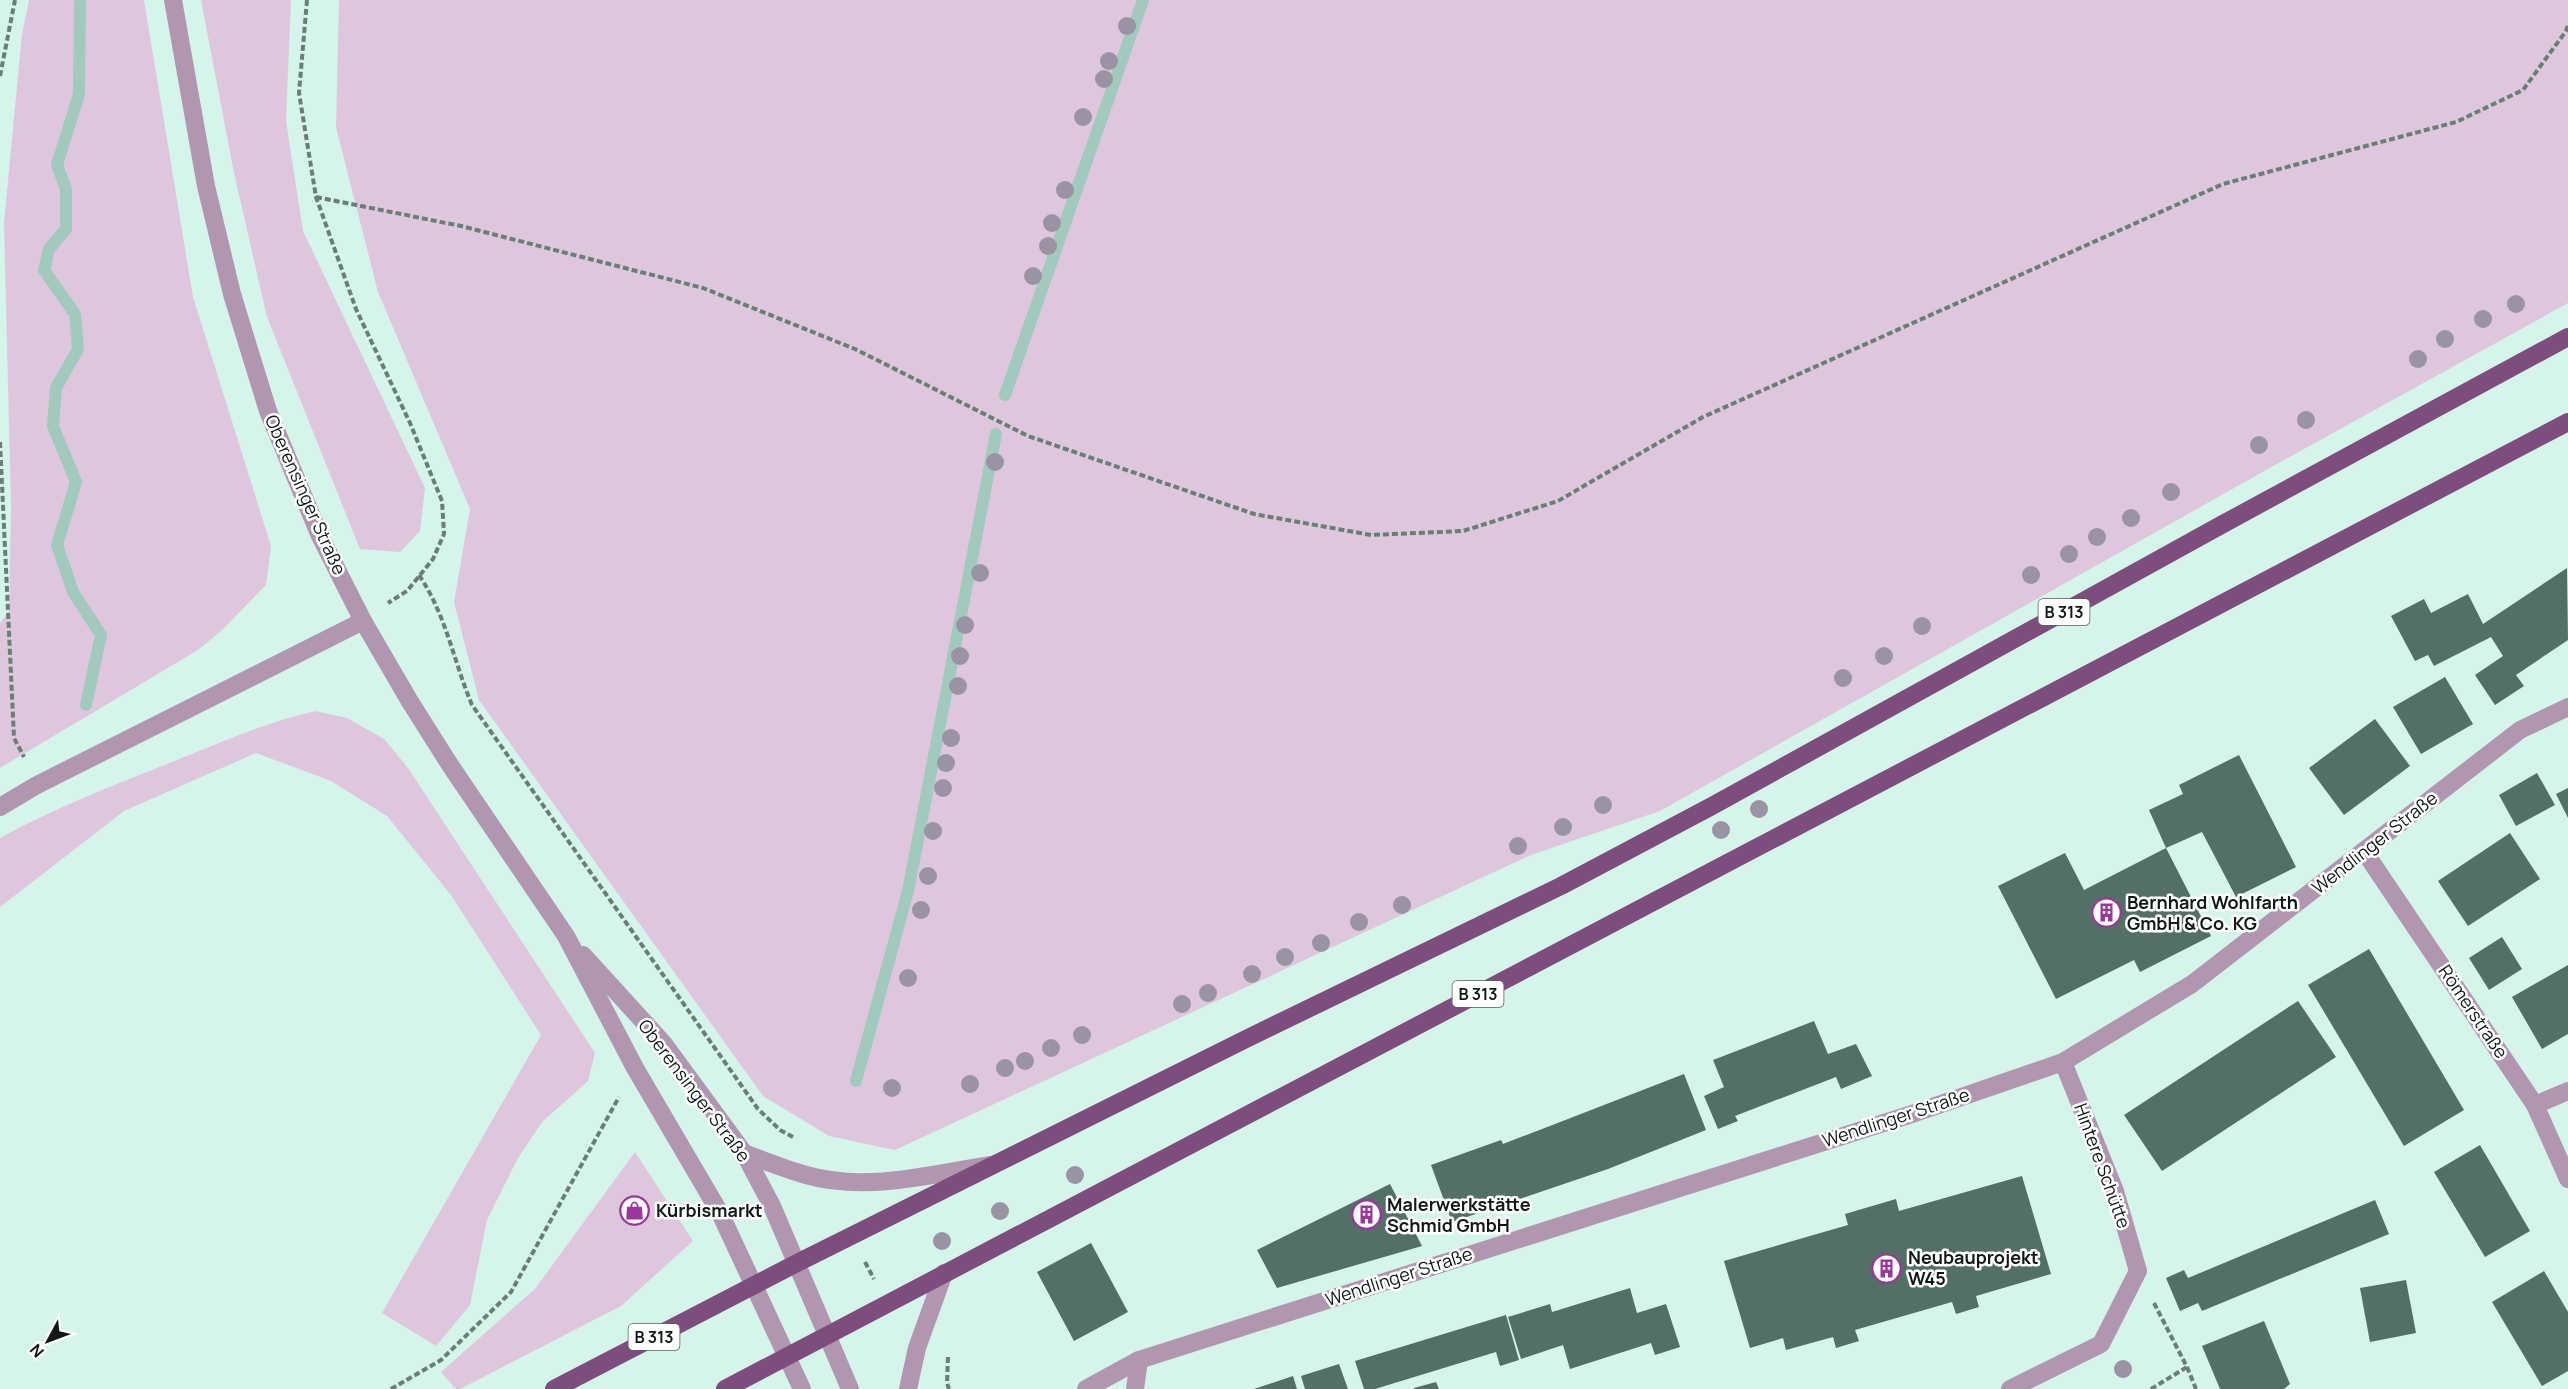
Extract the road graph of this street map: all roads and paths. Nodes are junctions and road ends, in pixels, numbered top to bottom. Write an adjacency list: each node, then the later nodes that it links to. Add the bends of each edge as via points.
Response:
1 (15, 0): 5 (path)
2 (174, 0): 11 (street, Oberensinger Straße, via 206,186 232,294 268,411 320,536)
3 (307, 0): 6 (path, via 299,93)
4 (2568, 25): 6 (path, via 2523,90 2456,122 2223,184 1703,417 1558,501 1463,531 1371,535 1254,513 1028,436 855,349 703,288 461,226)
5 (0, 76)
6 (316, 197): 10 (path, via 356,309 442,501 444,534)
7 (2568, 337): 23 (main road, B 313, via 1561,886)
8 (2568, 422): 28 (main road, B 313)
9 (0, 442): 13 (path, via 14,738)
10 (419, 575): 11 (path, via 407,591); 21 (path, via 446,624 472,705 758,1109 780,1130)
11 (363, 621): 13 (street); 16 (street, Oberensinger Straße, via 450,765)
12 (2568, 707): 15 (street, Wendlinger Straße, via 2520,730)
13 (37, 785): 14 (street)
14 (0, 807)
15 (2364, 851): 17 (street, Wendlinger Straße, via 2192,984); 20 (street, Römerstraße)
16 (566, 936): 18 (street, Oberensinger Straße); 22 (street, Oberensinger Straße, via 664,1044)
17 (2063, 1062): 27 (street, Hintere Schütte, via 2115,1191); 34 (street, Wendlinger Straße, via 1912,1114)
18 (635, 1068): 29 (street, Oberensinger Straße, via 720,1213); 36 (path, via 511,1292 441,1360)
19 (2568, 1091): 20 (street)
20 (2535, 1105): 24 (street, Römerstraße)
21 (798, 1139)
22 (744, 1153): 23 (street, via 807,1176 858,1183); 26 (street, Oberensinger Straße)
23 (996, 1164): 25 (main road, B 313)
24 (2568, 1179)
25 (852, 1236): 26 (main road, B 313); 30 (path, via 873,1277)
26 (797, 1263): 29 (main road, B 313); 31 (street, Oberensinger Straße)
27 (2138, 1270): 35 (path); 45 (street, via 2101,1344)
28 (944, 1273): 30 (main road, B 313); 32 (street)
29 (755, 1285): 33 (street, Oberensinger Straße); 37 (main road, B 313)
30 (882, 1306): 31 (main road, B 313)
31 (828, 1335): 33 (main road, B 313); 40 (street, Oberensinger Straße)
32 (918, 1348): 41 (street); 42 (path, via 948,1356)
33 (789, 1357): 38 (main road, B 313); 39 (street, Oberensinger Straße)
34 (1139, 1360): 43 (street, Wendlinger Straße); 44 (street)
35 (2187, 1367): 46 (path); 47 (path)
36 (391, 1389)
37 (554, 1389)
38 (725, 1389)
39 (802, 1389)
40 (850, 1389)
41 (908, 1389)
42 (950, 1389)
43 (1086, 1389)
44 (1135, 1389)
45 (2010, 1389)
46 (2151, 1389)
47 (2196, 1389)

